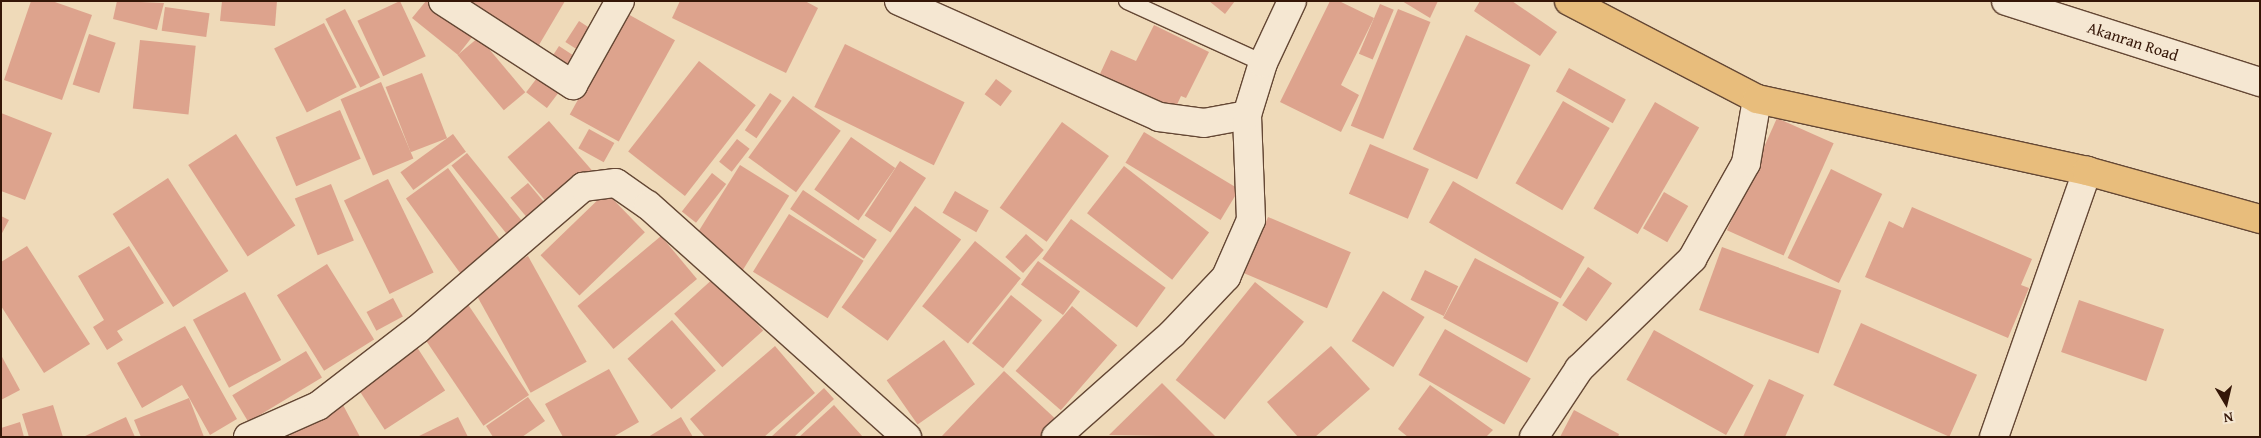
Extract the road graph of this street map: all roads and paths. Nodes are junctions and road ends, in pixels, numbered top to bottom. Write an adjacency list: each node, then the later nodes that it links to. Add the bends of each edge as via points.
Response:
1 (443, 1): 2 (street, via 573,85)
2 (620, 1)
3 (899, 1): 11 (street, via 1159,116 1204,123)
4 (1127, 1): 8 (lane)
5 (1292, 1): 8 (street)
6 (1569, 1): 10 (highway)
7 (2006, 1): 9 (street, Akanran Road)
8 (1263, 64): 11 (street)
9 (2260, 82)
10 (1757, 98): 12 (highway); 17 (street, via 1746,163 1692,259 1579,370)
11 (1247, 115): 16 (street, via 1251,220 1226,277 1172,334)
12 (2087, 171): 13 (highway); 18 (street)
13 (2260, 218)
14 (248, 437): 15 (street, via 318,406 418,329 583,187 616,183 648,205)
15 (907, 437)
16 (1056, 437)
17 (1534, 437)
18 (1994, 437)

